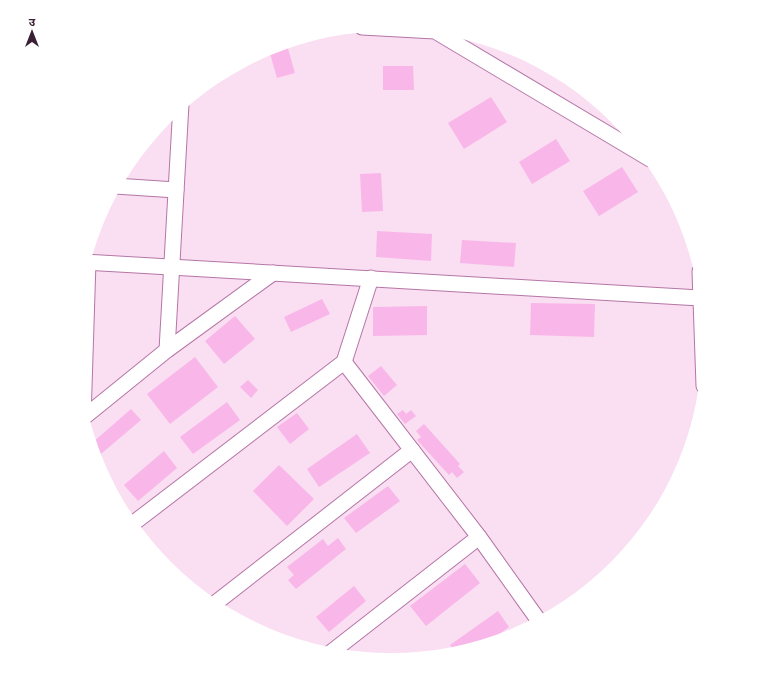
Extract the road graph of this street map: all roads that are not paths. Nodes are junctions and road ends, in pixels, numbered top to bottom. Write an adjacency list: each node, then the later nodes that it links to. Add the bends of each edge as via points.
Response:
1 (445, 36): 3 (street)
2 (181, 112): 5 (street)
3 (634, 149)
4 (121, 186): 5 (street)
5 (176, 190): 7 (street)
6 (90, 262): 7 (street)
7 (172, 267): 8 (street); 12 (street)
8 (273, 273): 10 (street); 12 (street)
9 (86, 278): 14 (street)
10 (371, 278): 11 (street); 13 (street)
11 (699, 298)
12 (166, 350): 15 (street)
13 (344, 362): 16 (street); 17 (street)
14 (83, 393)
15 (88, 414)
16 (412, 450): 18 (street); 19 (street)
17 (137, 521)
18 (479, 537): 20 (street); 21 (street)
19 (218, 601)
20 (536, 617)
21 (336, 648)

